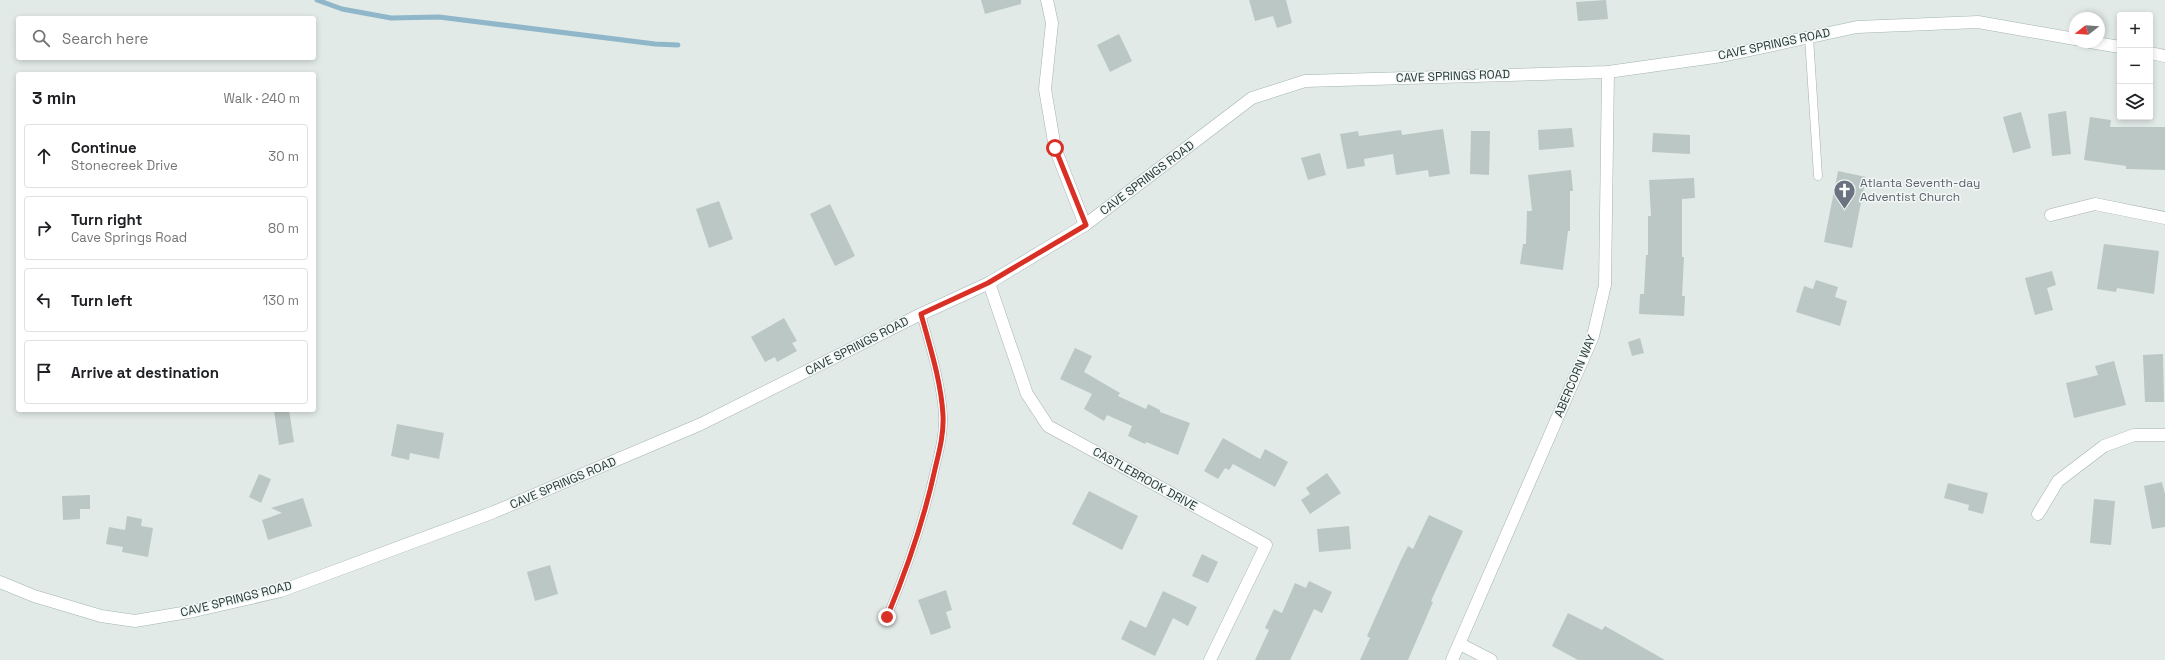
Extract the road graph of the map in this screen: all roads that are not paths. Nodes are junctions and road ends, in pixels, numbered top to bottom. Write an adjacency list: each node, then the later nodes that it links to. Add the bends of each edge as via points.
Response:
1 (1047, 0): 12 (street, via 1052,23 1045,89 1054,140)
2 (1809, 37): 3 (street, CAVE SPRINGS ROAD, via 1857,27 1978,22); 8 (street, CAVE SPRINGS ROAD, via 1722,56); 9 (lane)
3 (2069, 38)
4 (2105, 45): 5 (street)
5 (2117, 47)
6 (2153, 54): 7 (street)
7 (2165, 56)
8 (1608, 72): 12 (street, CAVE SPRINGS ROAD, via 1304,81 1252,98); 19 (street, ABERCORN WAY, via 1605,285 1593,336)
9 (1818, 176)
10 (2050, 215): 11 (street, via 2095,204)
11 (2165, 218)
12 (1086, 225): 13 (street, CAVE SPRINGS ROAD)
13 (988, 283): 14 (street, CAVE SPRINGS ROAD); 20 (street, CASTLEBROOK DRIVE, via 1027,394 1048,426 1266,545)
14 (921, 314): 17 (street, CAVE SPRINGS ROAD, via 655,445 494,512 281,590 194,611 135,621 101,616 34,596); 18 (lane, via 938,380 943,416 941,444 928,502 905,573)
15 (2165, 435): 16 (street, via 2134,435 2104,446 2058,481)
16 (2038, 514)
17 (0, 582)
18 (887, 617)
19 (1460, 644): 21 (street, ABERCORN WAY); 22 (street)
20 (1210, 660)
21 (1452, 660)
22 (1491, 660)

